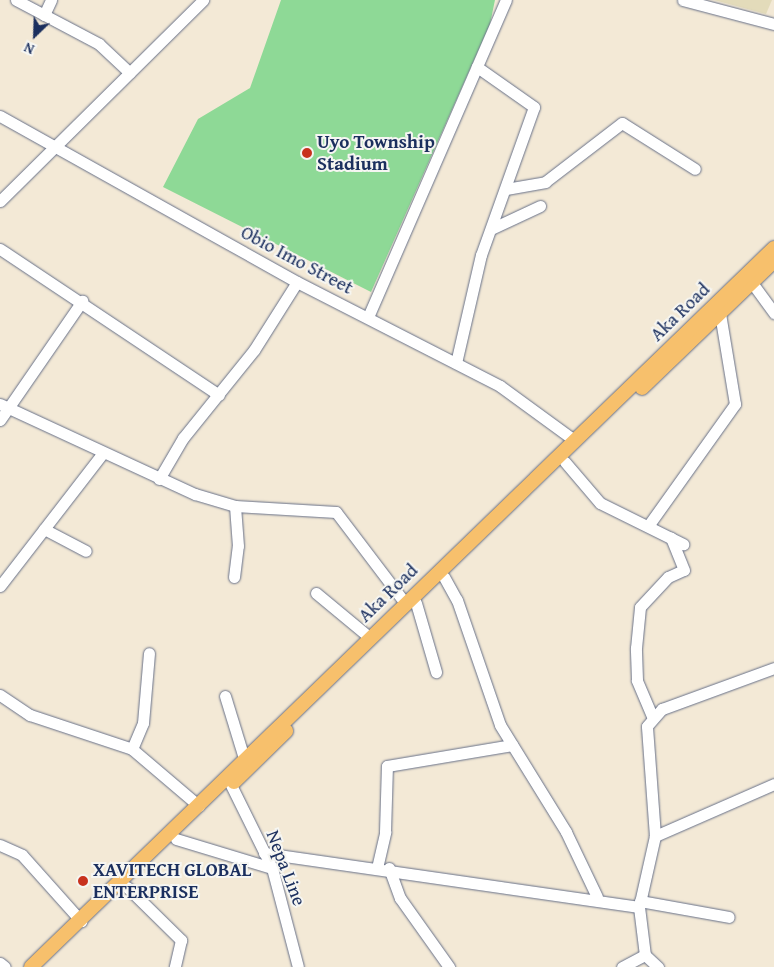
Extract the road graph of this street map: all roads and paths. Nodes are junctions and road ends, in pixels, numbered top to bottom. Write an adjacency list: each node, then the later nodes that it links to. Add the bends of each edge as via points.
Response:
1 (16, 0): 6 (street)
2 (51, 0): 6 (street)
3 (203, 0): 9 (street)
4 (506, 0): 8 (street)
5 (683, 0): 7 (street)
6 (44, 16): 9 (street, via 99,44)
7 (774, 24)
8 (477, 67): 13 (street, via 534,107); 25 (street)
9 (130, 73): 11 (street)
10 (0, 116): 11 (street, Obio Imo Street)
11 (56, 147): 14 (street); 21 (street, Obio Imo Street)
12 (695, 169): 13 (street, via 622,123 545,182)
13 (506, 189): 16 (street)
14 (0, 201)
15 (540, 206): 16 (street)
16 (493, 228): 26 (street, via 470,295)
17 (774, 248): 20 (main road, Aka Road)
18 (0, 249): 22 (street)
19 (774, 261): 20 (main road, Aka Road)
20 (749, 279): 23 (main road, Aka Road); 24 (street); 30 (main road, Aka Road)
21 (297, 282): 25 (street, Obio Imo Street); 27 (street)
22 (82, 302): 27 (street); 28 (street)
23 (720, 313): 32 (main road, Aka Road); 35 (street, via 734,404)
24 (774, 313)
25 (368, 317): 26 (street, Obio Imo Street)
26 (456, 363): 30 (street, Obio Imo Street, via 500,386)
27 (219, 395): 33 (street, via 183,438)
28 (5, 406): 29 (street); 31 (street)
29 (0, 420)
30 (574, 440): 44 (main road, Aka Road)
31 (102, 454): 33 (street); 36 (street)
32 (565, 462): 35 (street, via 595,500); 41 (main road, Aka Road)
33 (158, 479): 34 (street)
34 (235, 506): 40 (street, via 238,553); 44 (street, via 336,512)
35 (648, 526): 37 (street)
36 (44, 529): 39 (street); 42 (street)
37 (672, 538): 38 (street); 51 (street, via 684,570 668,577 640,607 637,680)
38 (684, 544)
39 (86, 551)
40 (234, 577)
41 (444, 577): 44 (main road, Aka Road); 52 (street)
42 (0, 586)
43 (316, 593): 45 (street)
44 (410, 603): 45 (main road, Aka Road); 48 (street); 56 (main road, Aka Road)
45 (370, 637): 54 (main road, Aka Road)
46 (149, 653): 53 (street, via 143,723)
47 (774, 668): 51 (street)
48 (436, 672)
49 (0, 695): 53 (street, via 30,715)
50 (225, 696): 54 (street)
51 (652, 716): 58 (street, via 646,734)
52 (512, 745): 63 (street, via 386,766); 65 (street, via 566,832)
53 (132, 749): 57 (street)
54 (244, 758): 57 (main road, Aka Road)
55 (774, 784): 58 (street)
56 (231, 785): 59 (main road, Aka Road); 61 (street, Nepa Line)
57 (199, 806): 68 (main road, Aka Road)
58 (656, 836): 66 (street)
59 (176, 839): 62 (street); 64 (main road, Aka Road)
60 (0, 845): 68 (street, via 22,855)
61 (264, 853): 62 (street, Nepa Line); 63 (street)
62 (272, 868): 75 (street, Nepa Line)
63 (383, 868): 65 (street); 76 (street)
64 (127, 887): 73 (main road, Aka Road); 74 (street, via 181,940)
65 (597, 897): 66 (street)
66 (640, 904): 67 (street); 69 (street)
67 (729, 917)
68 (81, 921): 72 (main road, Aka Road)
69 (645, 955): 77 (street); 78 (street)
70 (0, 963): 71 (street)
71 (4, 967)
72 (30, 967)
73 (42, 967)
74 (175, 967)
75 (298, 967)
76 (449, 967)
77 (622, 967)
78 (658, 967)

